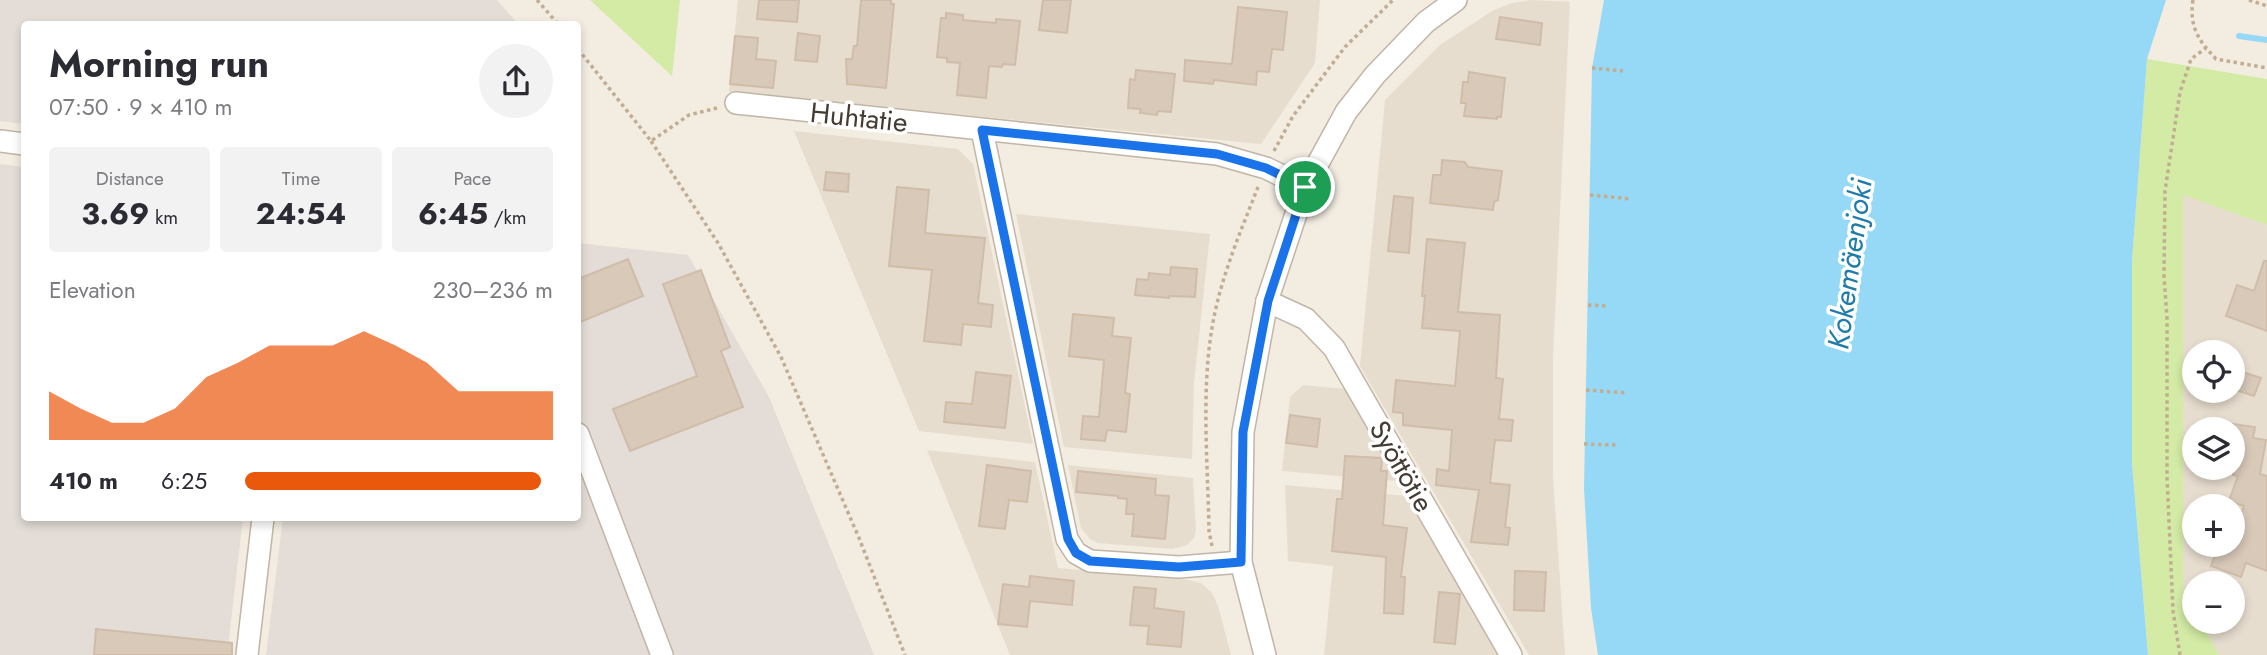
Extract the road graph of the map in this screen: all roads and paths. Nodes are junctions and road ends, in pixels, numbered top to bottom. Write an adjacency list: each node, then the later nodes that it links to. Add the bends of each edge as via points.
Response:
1 (537, 0): 6 (path)
2 (1456, 0): 17 (street, via 1426,22 1375,75 1346,112)
3 (2193, 0): 7 (path, via 2191,21)
4 (2249, 0): 5 (path)
5 (2267, 6)
6 (555, 21)
7 (2206, 48): 10 (path, via 2216,59); 35 (path, via 2192,59 2180,92 2165,191 2167,477 2173,611)
8 (581, 53): 15 (path)
9 (1592, 68): 11 (path)
10 (2267, 68)
11 (1623, 71)
12 (736, 103): 13 (street, Huhtatie); 15 (path, via 689,115)
13 (982, 130): 17 (street, Huhtatie, via 1217,154 1266,168); 29 (street, via 1068,539 1076,553 1090,561 1179,567)
14 (0, 141): 16 (street)
15 (651, 141): 32 (path, via 718,243 781,357)
16 (21, 144)
17 (1305, 187): 20 (street)
18 (1590, 195): 19 (path)
19 (1631, 199)
20 (1268, 301): 29 (street, via 1243,432); 34 (street, Syöttötie, via 1306,319 1334,348)
21 (1588, 306): 22 (path)
22 (1608, 306)
23 (1586, 390): 24 (path)
24 (1627, 393)
25 (581, 442): 31 (street)
26 (1584, 444): 27 (path)
27 (1618, 445)
28 (264, 521): 30 (street)
29 (1241, 562): 33 (street)
30 (247, 655)
31 (662, 655)
32 (905, 655)
33 (1265, 655)
34 (1511, 655)
35 (2180, 655)

